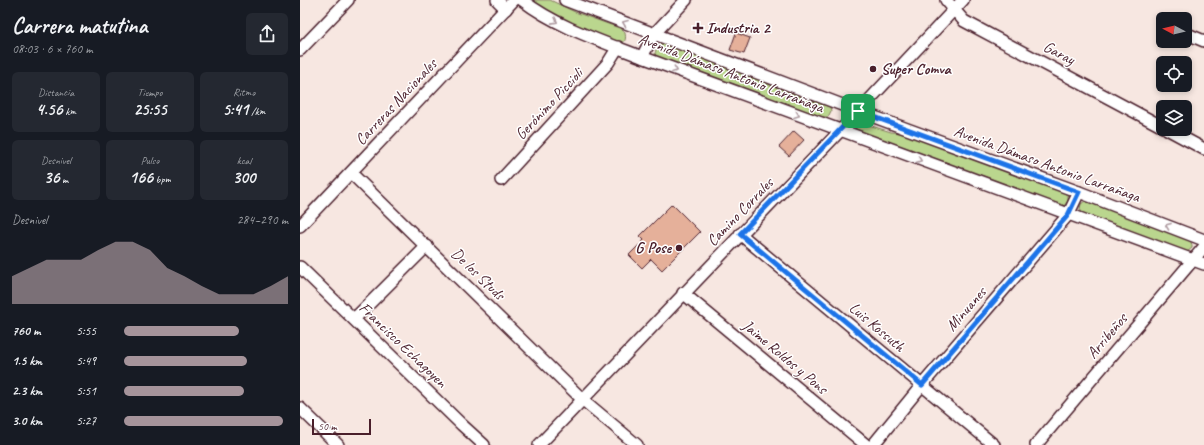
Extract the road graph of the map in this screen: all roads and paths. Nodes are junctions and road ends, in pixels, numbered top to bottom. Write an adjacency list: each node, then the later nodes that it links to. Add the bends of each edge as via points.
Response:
1 (348, 0): 15 (street)
2 (497, 0): 9 (street)
3 (514, 0): 9 (street, Carreras Nacionales)
4 (522, 0): 14 (street, Avenida Dámaso Antonio Larrañaga, one-way to 14, via 566,27)
5 (565, 0): 11 (street, Avenida Dámaso Antonio Larrañaga, one-way to 5)
6 (686, 0): 11 (street)
7 (946, 0): 10 (street, Garay)
8 (962, 0): 10 (street, Camino Corrales)
9 (506, 9): 22 (street, Carreras Nacionales)
10 (954, 9): 17 (street, Camino Corrales); 18 (street, Garay, via 964,21)
11 (654, 34): 16 (street); 17 (street, Avenida Dámaso Antonio Larrañaga)
12 (1192, 36): 13 (street)
13 (1204, 41)
14 (618, 47): 16 (street, Avenida Dámaso Antonio Larrañaga); 23 (street, Gerónimo Piccioli, via 608,63)
15 (300, 50)
16 (642, 57): 19 (street, Avenida Dámaso Antonio Larrañaga, one-way to 19)
17 (858, 111): 19 (street, Camino Corrales); 24 (street, Avenida Dámaso Antonio Larrañaga)
18 (1156, 123)
19 (840, 131): 25 (street, Avenida Dámaso Antonio Larrañaga, one-way to 25); 27 (street, Camino Corrales)
20 (1180, 136): 21 (street)
21 (1204, 149)
22 (351, 173): 26 (street, Carreras Nacionales); 29 (street, De los Studs)
23 (501, 180)
24 (1079, 192): 25 (street, Minuanes); 28 (street, Avenida Dámaso Antonio Larrañaga, one-way to 24)
25 (1068, 215): 31 (street, Avenida Dámaso Antonio Larrañaga); 36 (street, Minuanes)
26 (300, 226)
27 (740, 234): 34 (street, Camino Corrales); 36 (street, Luis Kossuth)
28 (1204, 240)
29 (427, 246): 35 (street); 37 (street, De los Studs)
30 (1204, 247): 31 (street, Arribeños)
31 (1192, 260): 32 (street, Avenida Dámaso Antonio Larrañaga); 46 (street, Arribeños)
32 (1204, 264)
33 (300, 268): 35 (street, Francisco Echagoyen)
34 (684, 293): 37 (street, Camino Corrales); 43 (street, Jaime Roldos y Pons)
35 (354, 319): 40 (street, Francisco Echagoyen)
36 (922, 385): 44 (street, Minuanes); 45 (street, Luis Kossuth)
37 (582, 399): 41 (street, Camino Corrales); 42 (street, De los Studs)
38 (300, 408): 39 (street)
39 (338, 445)
40 (484, 445)
41 (539, 445)
42 (637, 445)
43 (866, 445)
44 (873, 445)
45 (994, 445)
46 (1036, 445)

